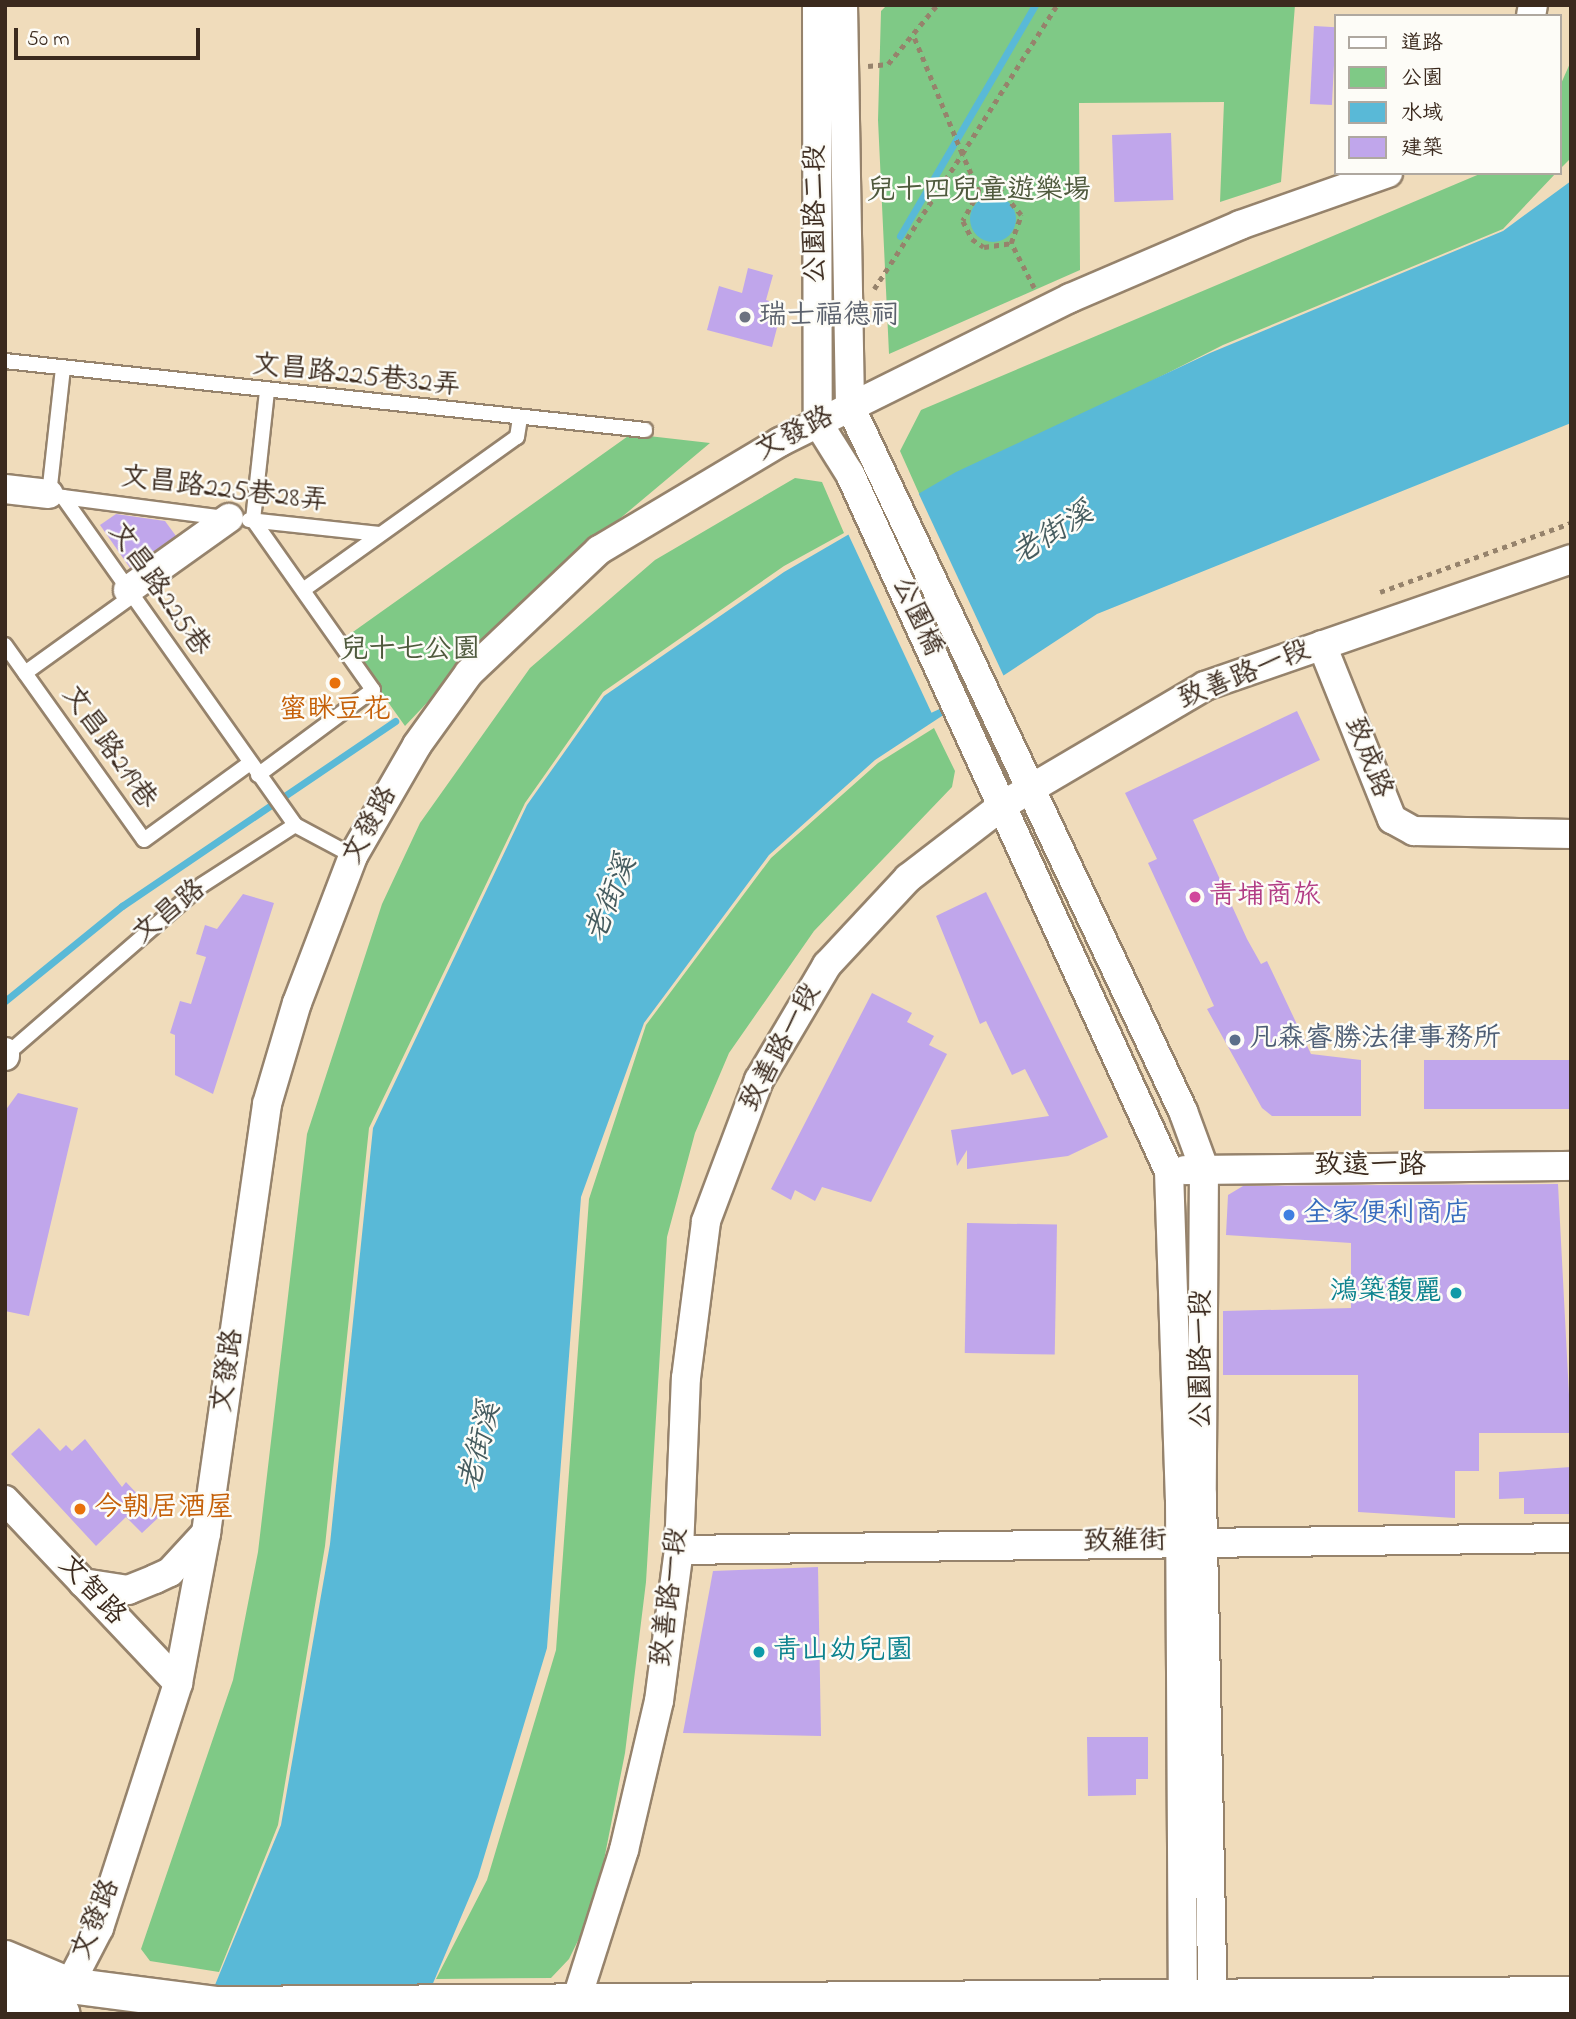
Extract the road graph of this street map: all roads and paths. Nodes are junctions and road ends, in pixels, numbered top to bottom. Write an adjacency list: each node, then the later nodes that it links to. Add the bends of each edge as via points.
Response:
1 (817, 5): 18 (street, 公園路二段)
2 (843, 5): 16 (street, 公園路二段)
3 (937, 5): 5 (path)
4 (1057, 5): 7 (path)
5 (913, 36): 6 (path, via 888,64); 7 (path)
6 (857, 67)
7 (962, 154): 9 (path); 12 (path)
8 (1382, 175): 16 (street, 文發路, via 1240,225 1094,287)
9 (979, 192): 10 (path, via 1001,191 1012,200 1021,215); 10 (path, via 963,221 972,239 984,247)
10 (1011, 243): 11 (path)
11 (1037, 295)
12 (869, 297)
13 (5, 361): 14 (lane, 文昌路225巷32弄)
14 (63, 368): 15 (lane, 文昌路225巷32弄); 22 (lane)
15 (267, 392): 17 (lane, 文昌路225巷32弄); 23 (lane)
16 (850, 406): 18 (street, 文發路); 20 (street)
17 (520, 419): 19 (lane, 文昌路225巷32弄); 25 (lane, via 517,437)
18 (818, 423): 20 (street); 39 (street, 文發路, via 624,533 523,617 469,673 425,735)
19 (645, 430)
20 (862, 469): 33 (street, 公園橋)
21 (5, 489): 22 (street)
22 (56, 496): 23 (lane, 文昌路225巷28弄); 29 (lane, 文昌路225巷)
23 (241, 519): 25 (lane, 文昌路225巷28弄); 27 (lane); 29 (street)
24 (1571, 523): 28 (path)
25 (380, 534): 27 (lane)
26 (1571, 559): 31 (street, 致善路一段)
27 (303, 590): 34 (lane, via 373,690)
28 (1380, 592)
29 (130, 593): 32 (lane); 34 (lane, 文昌路225巷)
30 (5, 645): 32 (lane, 文昌路219巷)
31 (1322, 645): 35 (street, 致善路一段, via 1205,686); 38 (street, 致成路, via 1392,819 1414,831)
32 (25, 673): 34 (lane, 文昌路219巷, via 144,840)
33 (994, 753): 35 (street, 公園路一段); 36 (street, 公園路一段)
34 (254, 769): 37 (lane, 文昌路225巷)
35 (1029, 788): 36 (street, 致善路一段); 42 (street, 公園路一段, via 1183,1111)
36 (1003, 805): 43 (street, 公園路一段); 48 (street, 致善路一段, via 908,878 827,965 760,1080 705,1221 686,1378)
37 (295, 825): 39 (lane); 40 (lane, 文昌路, via 202,885)
38 (1571, 834)
39 (353, 856): 45 (street, 文發路, via 267,1104)
40 (6, 1054)
41 (1571, 1166): 42 (street, 致遠一路)
42 (1204, 1168): 43 (street, 致遠一路); 47 (street, 公園路一段)
43 (1169, 1171): 47 (street, 公園路一段)
44 (5, 1500): 49 (street, 文智路)
45 (206, 1533): 49 (street, via 170,1572 128,1590); 50 (street, 文發路)
46 (1571, 1538): 47 (street, 致維街)
47 (1189, 1542): 48 (street, 致維街); 55 (street, 公園路一段)
48 (679, 1550): 56 (street, 致善路一段, via 656,1715 624,1850)
49 (83, 1583): 50 (street, 文智路)
50 (177, 1683): 54 (street, 文發路, via 99,1928)
51 (5, 1958): 54 (street)
52 (5, 1994): 54 (main road)
53 (1571, 1994): 55 (street)
54 (60, 2006): 56 (street, via 124,1991 215,2004)
55 (1197, 2006): 56 (street)
56 (572, 2008)

